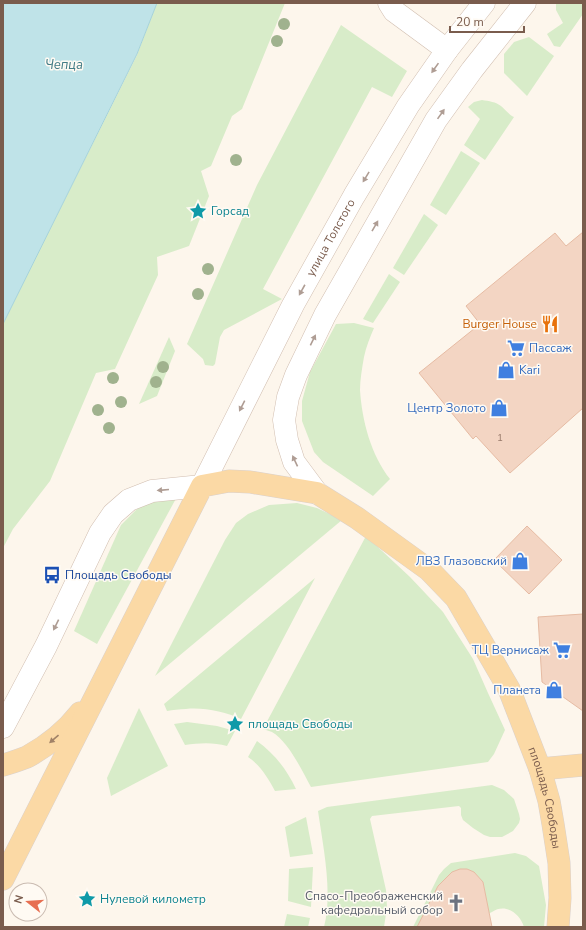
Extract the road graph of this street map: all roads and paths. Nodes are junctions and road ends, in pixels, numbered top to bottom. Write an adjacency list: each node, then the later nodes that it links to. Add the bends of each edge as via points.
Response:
1 (389, 3): 4 (street, via 394,11)
2 (484, 3): 4 (street, улица Толстого)
3 (525, 3): 6 (street, площадь Свободы, one-way to 3, via 294,462 287,440 284,420 288,397 296,375 325,315 436,120)
4 (448, 50): 5 (street, улица Толстого, one-way to 5, via 408,106 354,196 293,306)
5 (202, 486): 6 (main road, площадь Свободы, via 229,481 250,482); 7 (main road); 8 (street, one-way to 8, via 152,491 129,500 113,514 100,534 46,646)
6 (316, 493): 11 (main road, площадь Свободы, via 357,518 429,570 456,598 509,689)
7 (106, 678): 9 (main road, one-way to 9, via 73,722 49,744 26,757); 12 (main road)
8 (3, 727)
9 (3, 765)
10 (583, 765): 11 (main road)
11 (540, 769): 13 (main road, площадь Свободы, via 554,824 559,863)
12 (3, 879)
13 (558, 927)

